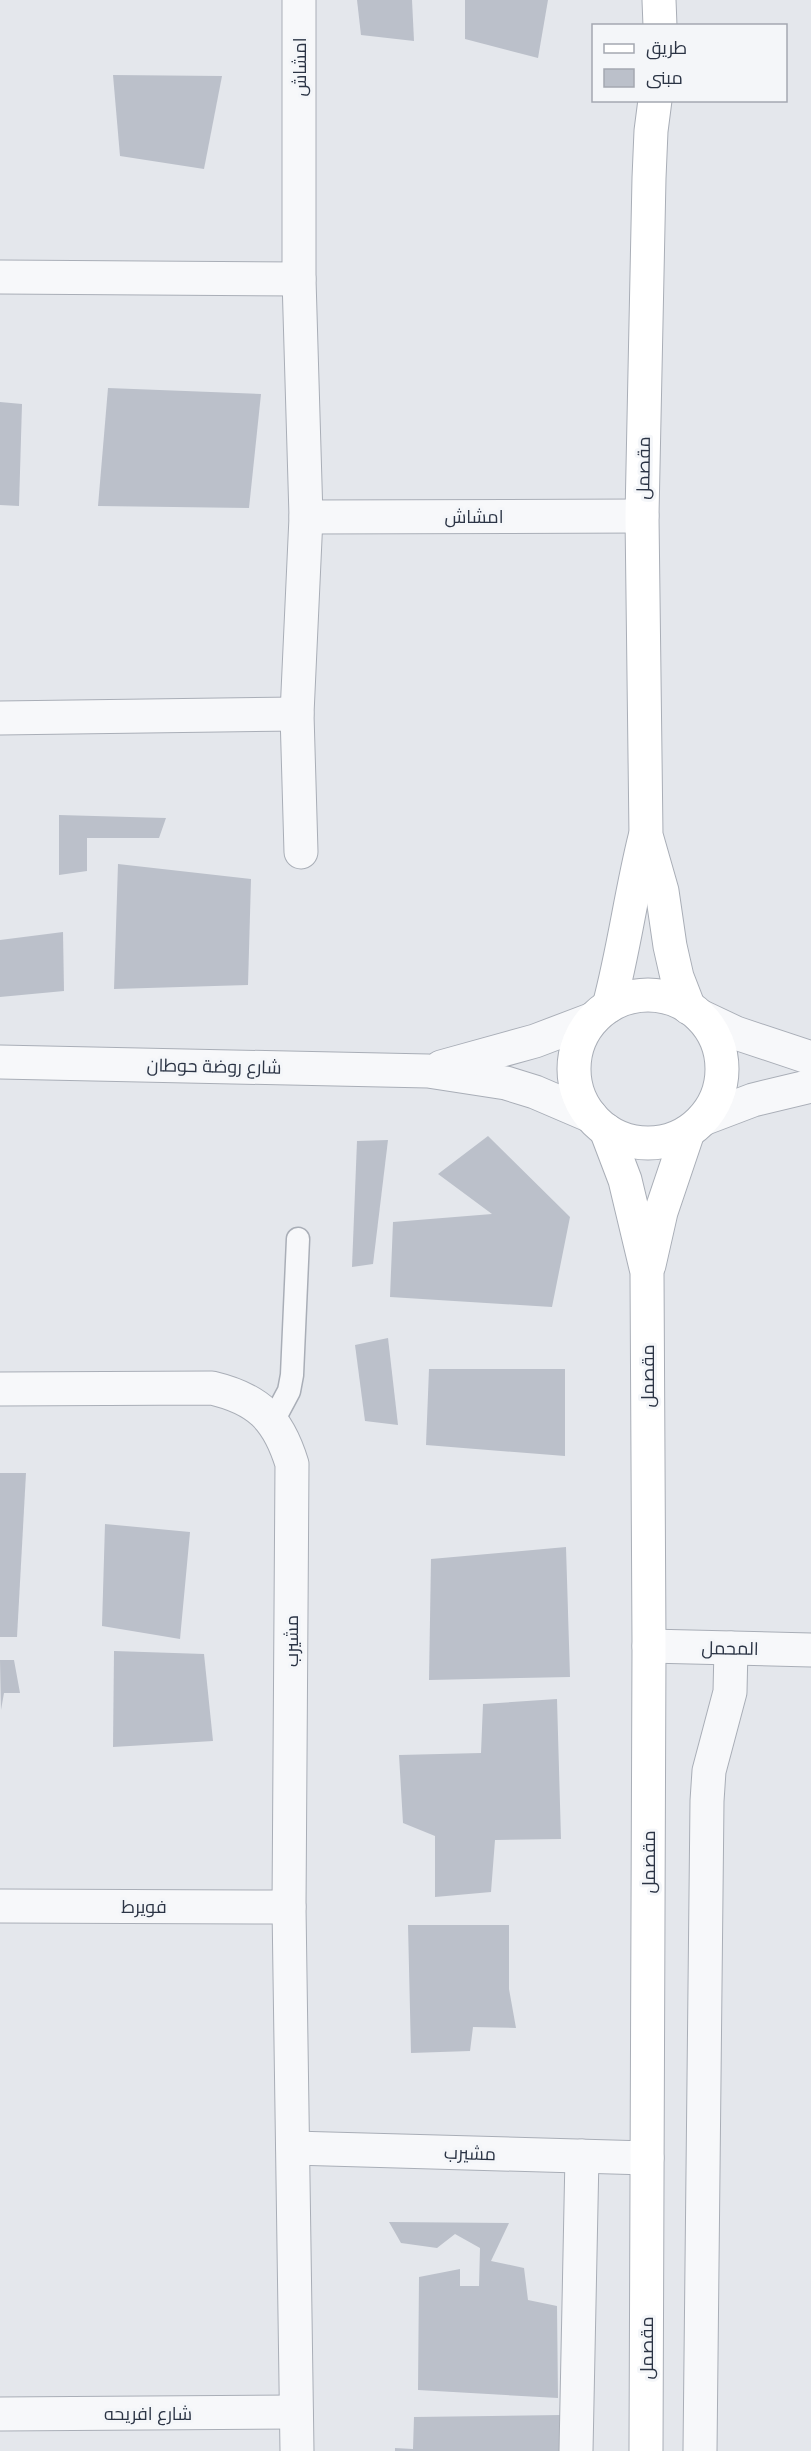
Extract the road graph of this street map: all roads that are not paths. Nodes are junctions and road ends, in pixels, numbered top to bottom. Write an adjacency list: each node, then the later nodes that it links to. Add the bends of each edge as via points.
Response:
1 (299, 0): 6 (street, امشاش)
2 (659, 0): 3 (street)
3 (660, 24)
4 (655, 102): 7 (street, مقصمل, via 649,178)
5 (0, 277): 6 (street)
6 (299, 279): 8 (street, امشاش)
7 (642, 516): 8 (street, امشاش); 11 (street, مقصمل)
8 (306, 518): 9 (street, امشاش)
9 (297, 714): 10 (street); 12 (street, امشاش)
10 (0, 718)
11 (646, 835): 13 (street, مقصمل, via 624,947); 14 (street, مقصمل, via 662,891 675,967)
12 (301, 852)
13 (601, 1012): 14 (street, via 628,997 650,995 670,998); 17 (street, شارع روضة حوطان, via 536,1041); 19 (street, via 581,1037 574,1056 579,1098)
14 (694, 1012): 15 (street, via 746,1036); 20 (street, via 713,1033 721,1055 722,1077 716,1100)
15 (811, 1058)
16 (0, 1062): 17 (street, شارع روضة حوطان)
17 (428, 1071): 19 (street, شارع روضة حوطان, via 506,1083 563,1103)
18 (811, 1086): 20 (street, via 753,1100)
19 (598, 1123): 20 (street, via 625,1139 646,1143 668,1141); 22 (street, مقصمل, via 625,1180)
20 (695, 1126): 22 (street, مقصمل, via 661,1212)
21 (298, 1239): 24 (lane, via 292,1375 289,1391)
22 (647, 1272): 25 (street, مقصمل)
23 (0, 1389): 24 (street, مشيرب, via 212,1388 256,1405)
24 (273, 1421): 29 (street, مشيرب, via 292,1464)
25 (649, 1646): 26 (street, المحمل); 32 (street, مقصمل)
26 (731, 1648): 27 (street, المحمل); 38 (street, via 730,1692 709,1771 707,1801)
27 (811, 1650)
28 (0, 1906): 29 (street, فويرط)
29 (289, 1907): 30 (street, مشيرب)
30 (293, 2148): 31 (street, مشيرب); 33 (street, مشيرب)
31 (582, 2156): 32 (street, مشيرب); 36 (street)
32 (647, 2158): 37 (street, مقصمل)
33 (296, 2412): 34 (street, شارع افريحه); 35 (street, مشيرب)
34 (0, 2414)
35 (297, 2451)
36 (576, 2451)
37 (646, 2451)
38 (700, 2451)

